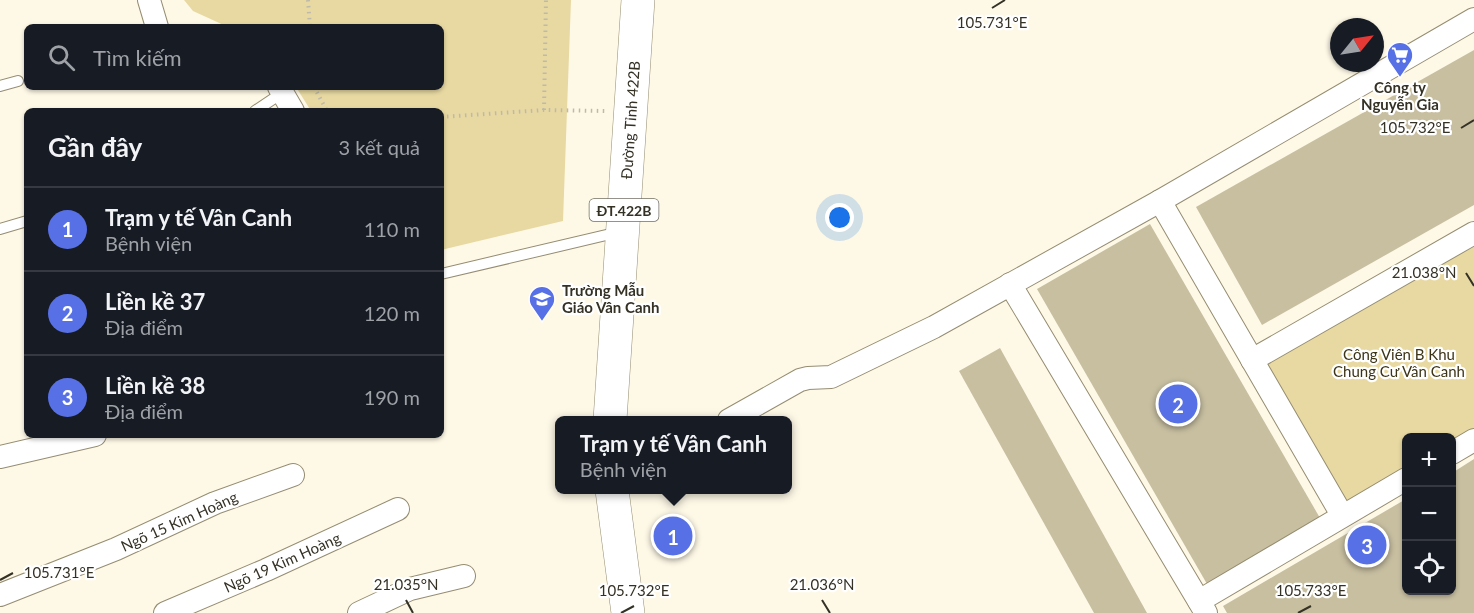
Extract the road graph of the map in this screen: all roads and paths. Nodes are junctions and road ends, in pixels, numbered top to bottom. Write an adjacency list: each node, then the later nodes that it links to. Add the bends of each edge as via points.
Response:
1 (149, 0): 6 (street)
2 (308, 0): 7 (path)
3 (546, 0): 14 (path)
4 (638, 0): 15 (main road, Đường Tỉnh 422B / ĐT.422B)
5 (1474, 19): 17 (street)
6 (156, 24)
7 (310, 24)
8 (18, 81): 9 (lane)
9 (0, 86)
10 (316, 90): 13 (path)
11 (285, 97): 12 (lane)
12 (261, 108)
13 (325, 108)
14 (544, 110): 15 (path); 16 (path)
15 (630, 112): 20 (main road, Đường Tỉnh 422B / ĐT.422B)
16 (444, 117)
17 (1160, 201): 23 (street); 24 (street)
18 (24, 222): 19 (lane)
19 (0, 230)
20 (622, 231): 22 (lane); 25 (main road, Đường Tỉnh 422B / ĐT.422B)
21 (1474, 233): 24 (street)
22 (444, 273)
23 (1010, 284): 26 (street, via 934,327 831,377 808,378 787,386); 38 (street)
24 (1252, 360): 35 (street)
25 (610, 416)
26 (737, 416)
27 (82, 438): 30 (street)
28 (1474, 440): 29 (street)
29 (1456, 451)
30 (0, 457)
31 (293, 475): 37 (street, Ngõ 15 Kim Hoàng, via 215,503)
32 (1402, 482): 35 (street)
33 (613, 494): 41 (main road)
34 (398, 509): 39 (street, Ngõ 19 Kim Hoàng)
35 (1342, 516): 38 (street)
36 (464, 576): 40 (street, via 410,589)
37 (0, 595)
38 (1203, 607)
39 (165, 613)
40 (360, 613)
41 (628, 613)

